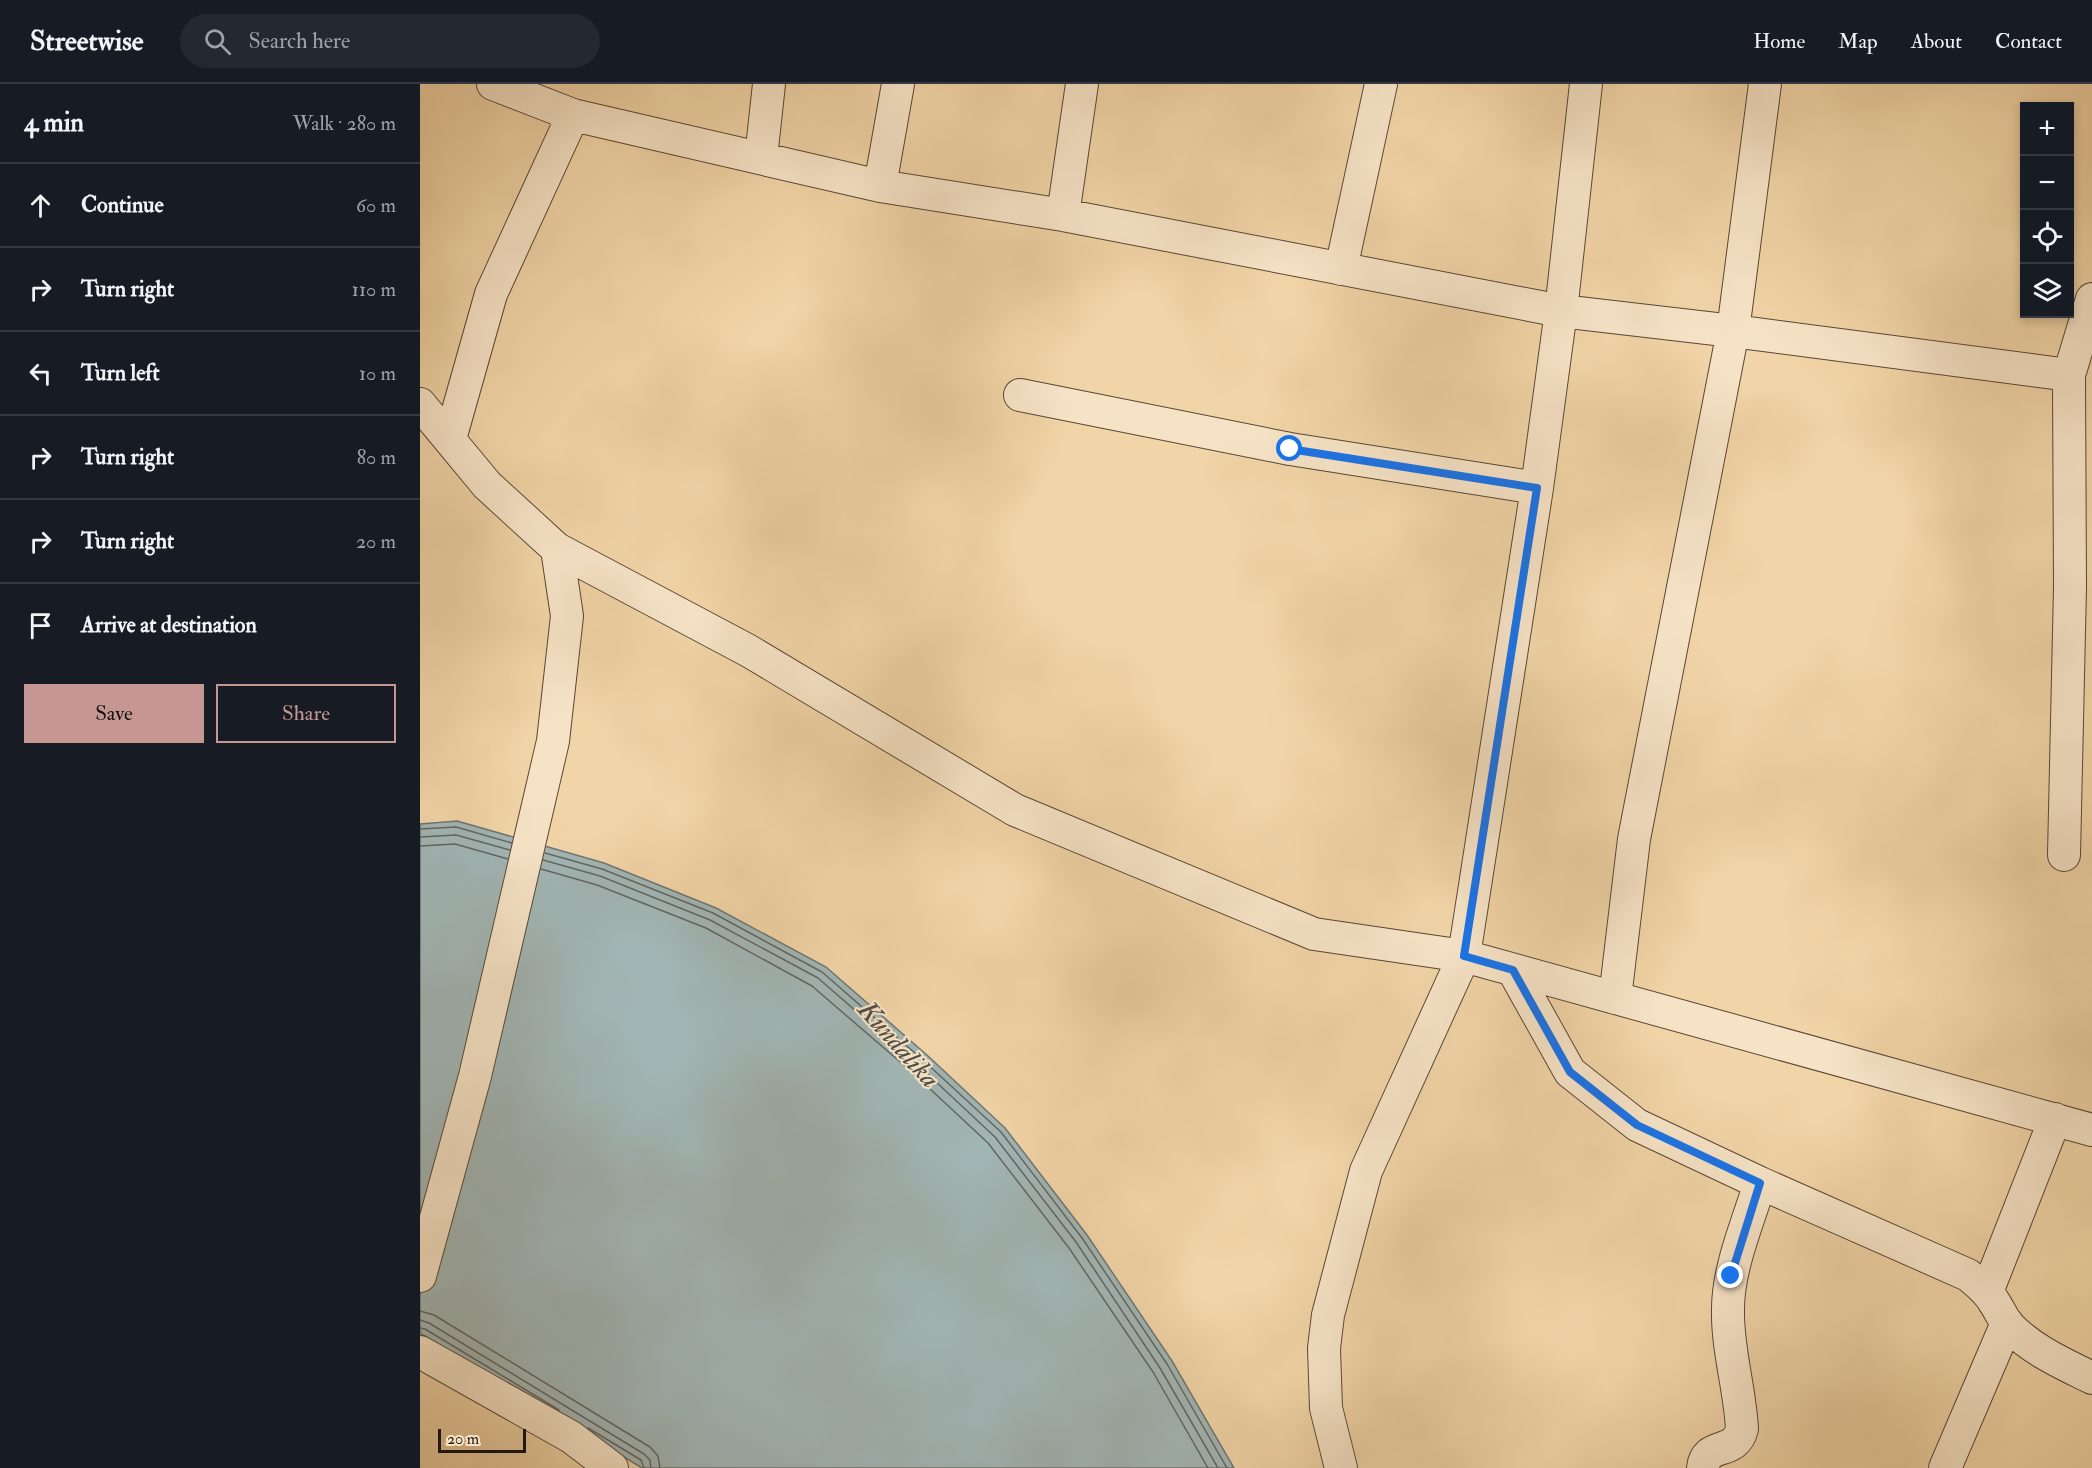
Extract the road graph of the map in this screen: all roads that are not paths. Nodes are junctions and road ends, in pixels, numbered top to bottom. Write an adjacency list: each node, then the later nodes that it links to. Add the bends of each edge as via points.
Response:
1 (493, 84): 8 (street)
2 (769, 84): 9 (street)
3 (898, 84): 10 (street)
4 (1082, 84): 11 (street)
5 (1380, 84): 12 (street)
6 (1586, 84): 14 (street)
7 (1766, 84): 15 (street)
8 (559, 102): 9 (street); 19 (street, via 490,294)
9 (761, 158): 10 (street)
10 (880, 186): 11 (street)
11 (1063, 215): 12 (street)
12 (1341, 270): 14 (street)
13 (2092, 299): 16 (street)
14 (1561, 311): 15 (street); 20 (street)
15 (1733, 331): 16 (street); 25 (street, via 1634,839)
16 (2069, 375): 22 (street, via 2070,587)
17 (1020, 394): 20 (street, via 1290,449)
18 (420, 404): 19 (street)
19 (450, 439): 21 (street, via 487,485)
20 (1537, 488): 23 (street)
21 (557, 549): 23 (street, via 748,651 1015,810 1314,934); 29 (street, via 567,616 553,741 475,1076)
22 (2064, 855)
23 (1464, 956): 24 (street); 35 (street, via 1366,1171 1328,1316 1324,1348 1326,1408)
24 (1513, 970): 25 (street); 28 (street, via 1570,1072 1637,1125)
25 (1615, 998): 26 (street)
26 (2055, 1119): 27 (street); 30 (street)
27 (2092, 1130)
28 (1760, 1183): 30 (street, via 1968,1275); 36 (street, via 1728,1293 1728,1325 1742,1429 1736,1442 1705,1458)
29 (420, 1276)
30 (1987, 1292): 31 (street)
31 (2007, 1323): 33 (street, via 2042,1353); 37 (street)
32 (420, 1352): 34 (street, via 571,1437)
33 (2092, 1378)
34 (612, 1468)
35 (1341, 1468)
36 (1703, 1468)
37 (1945, 1468)

